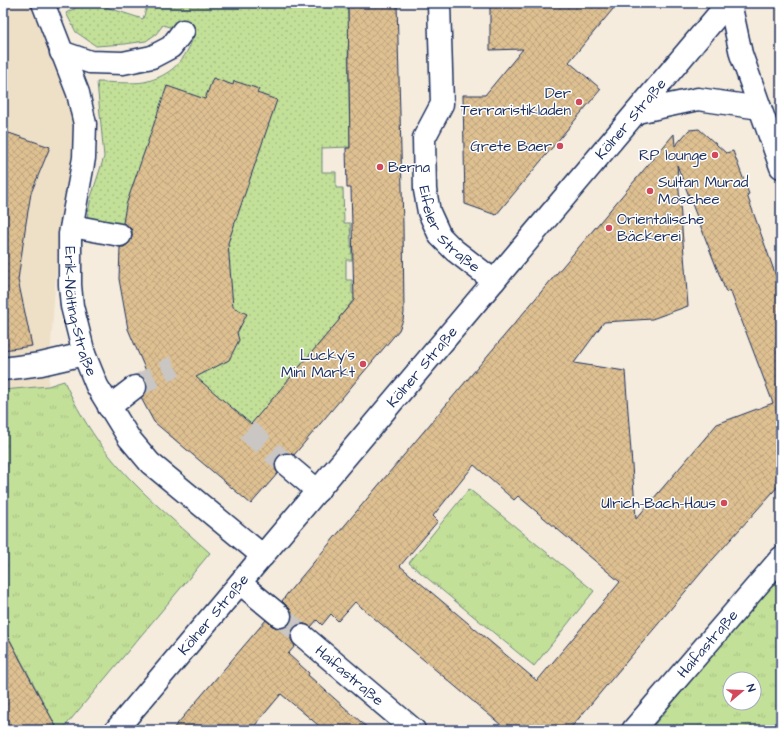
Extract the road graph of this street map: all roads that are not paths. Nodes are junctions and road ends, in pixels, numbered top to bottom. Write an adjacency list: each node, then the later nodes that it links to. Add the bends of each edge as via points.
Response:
1 (439, 3): 11 (street, Eifeler Straße, via 442,104 424,138 428,212 440,236)
2 (729, 3): 6 (street, via 741,54); 7 (street, Kölner Straße)
3 (40, 4): 5 (street, Erik-Nölting-Straße)
4 (183, 31): 5 (street, via 171,47 152,57 122,63 90,62)
5 (61, 52): 9 (street, Erik-Nölting-Straße, via 78,94 85,124 84,158)
6 (760, 108): 7 (street, via 698,99); 8 (street)
7 (637, 112): 11 (street, Kölner Straße)
8 (781, 167)
9 (72, 226): 10 (street); 12 (street, Erik-Nölting-Straße, via 70,285 72,306)
10 (120, 235)
11 (494, 281): 17 (street, Kölner Straße)
12 (84, 354): 13 (street, via 41,364); 15 (street, Erik-Nölting-Straße)
13 (3, 369)
14 (135, 387): 15 (street)
15 (109, 407): 18 (street, Erik-Nölting-Straße, via 129,438 150,463)
16 (287, 464): 17 (street)
17 (318, 491): 18 (street, Kölner Straße)
18 (263, 556): 20 (street, Kölner Straße)
19 (781, 558): 25 (street, Haifastraße)
20 (240, 583): 21 (street); 23 (street, Kölner Straße)
21 (280, 616)
22 (303, 636): 24 (street, Haifastraße)
23 (116, 730)
24 (414, 730)
25 (633, 730)

